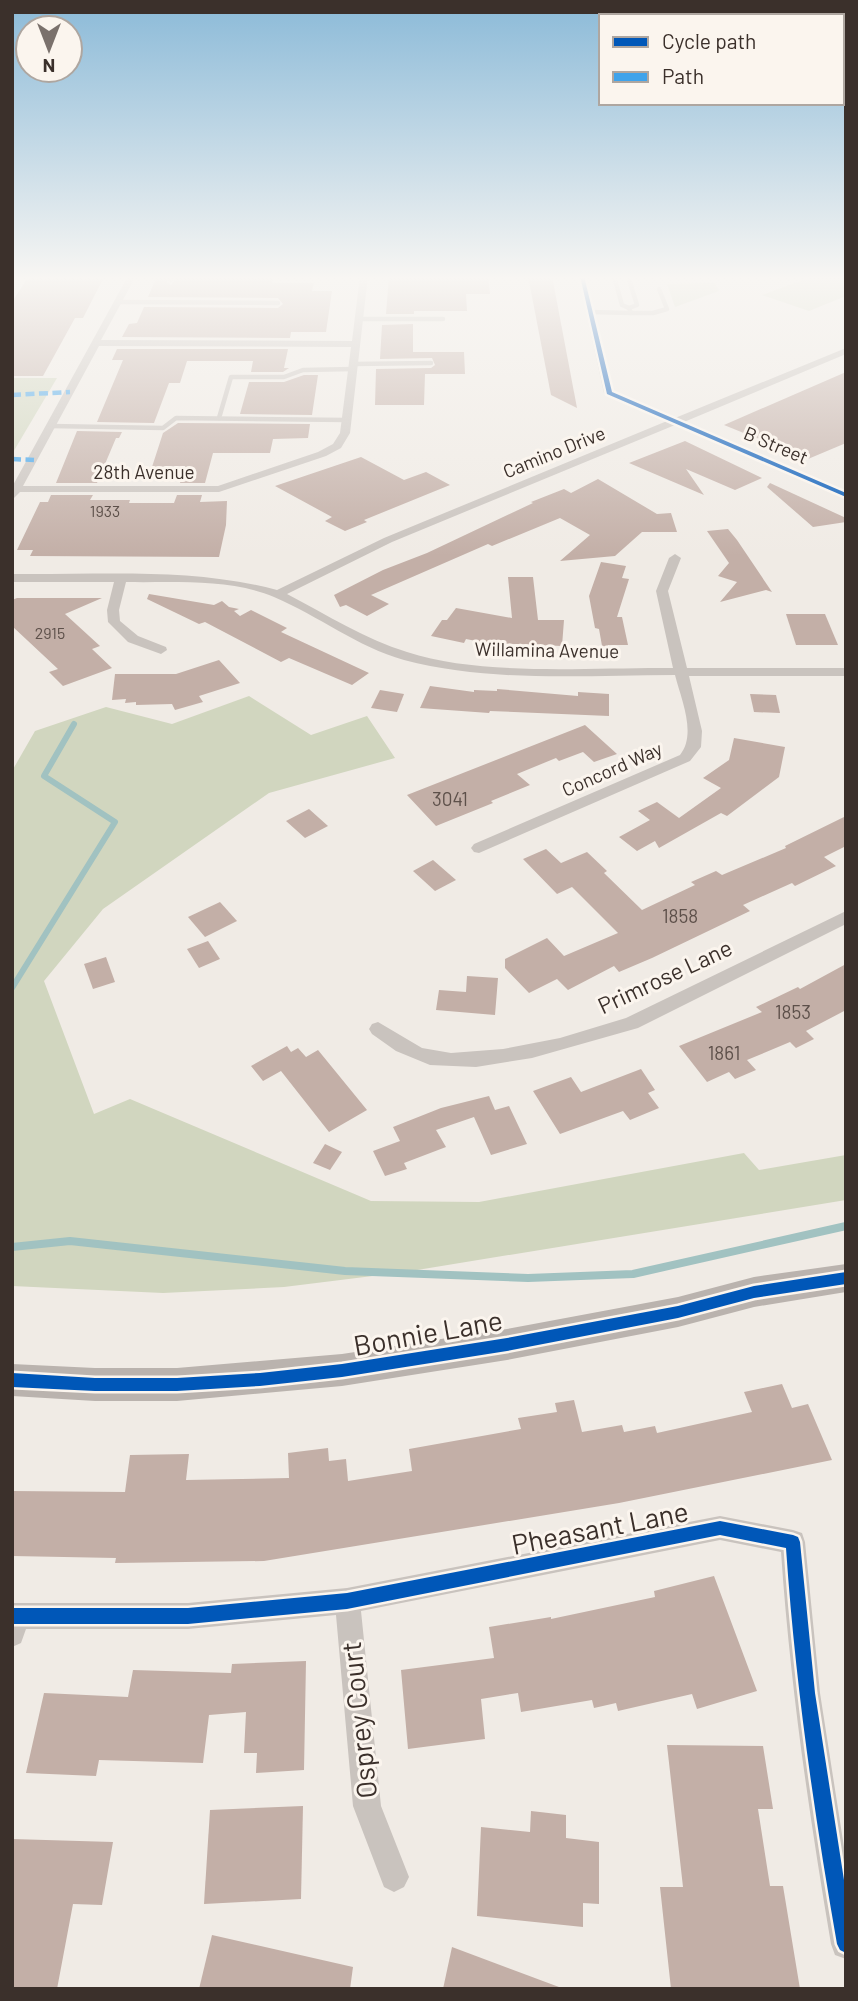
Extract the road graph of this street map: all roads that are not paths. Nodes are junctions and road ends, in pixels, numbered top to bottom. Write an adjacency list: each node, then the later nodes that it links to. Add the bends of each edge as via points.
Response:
1 (82, 369): 9 (street)
2 (313, 369): 6 (lane, via 284,377 231,377)
3 (353, 369): 7 (street)
4 (603, 369): 8 (street, B Street, via 609,393)
5 (801, 369): 8 (street, Camino Drive)
6 (219, 418): 7 (lane); 9 (lane, via 176,418 163,428)
7 (347, 420): 10 (street, 28th Avenue, via 337,446 219,489)
8 (674, 421): 11 (street, B Street); 15 (street, Camino Drive, via 388,540)
9 (51, 426): 10 (street)
10 (15, 493)
11 (846, 495)
12 (675, 558): 17 (street, Concord Way, via 662,591)
13 (12, 578): 14 (street, Willamina Avenue)
14 (121, 579): 15 (street, Willamina Avenue, via 214,580); 16 (street, via 114,622 133,639)
15 (278, 593): 17 (street, Willamina Avenue, via 367,642 452,667)
16 (162, 650)
17 (680, 671): 18 (street, Willamina Avenue); 19 (street, Concord Way, via 695,731 694,747 685,758)
18 (846, 672)
19 (479, 848)
20 (846, 917): 21 (street, Primrose Lane, via 603,1034 506,1055 449,1060 428,1058)
21 (378, 1029)
22 (846, 1278): 23 (street, Bonnie Lane, via 743,1295 673,1314 316,1374 139,1384)
23 (12, 1380)
24 (347, 1601): 25 (street, Pheasant Lane, via 188,1616); 26 (street, Osprey Court, via 367,1806); 27 (street, Pheasant Lane, via 720,1528 793,1542 824,1818)
25 (14, 1622)
26 (394, 1877)
27 (846, 1944)

